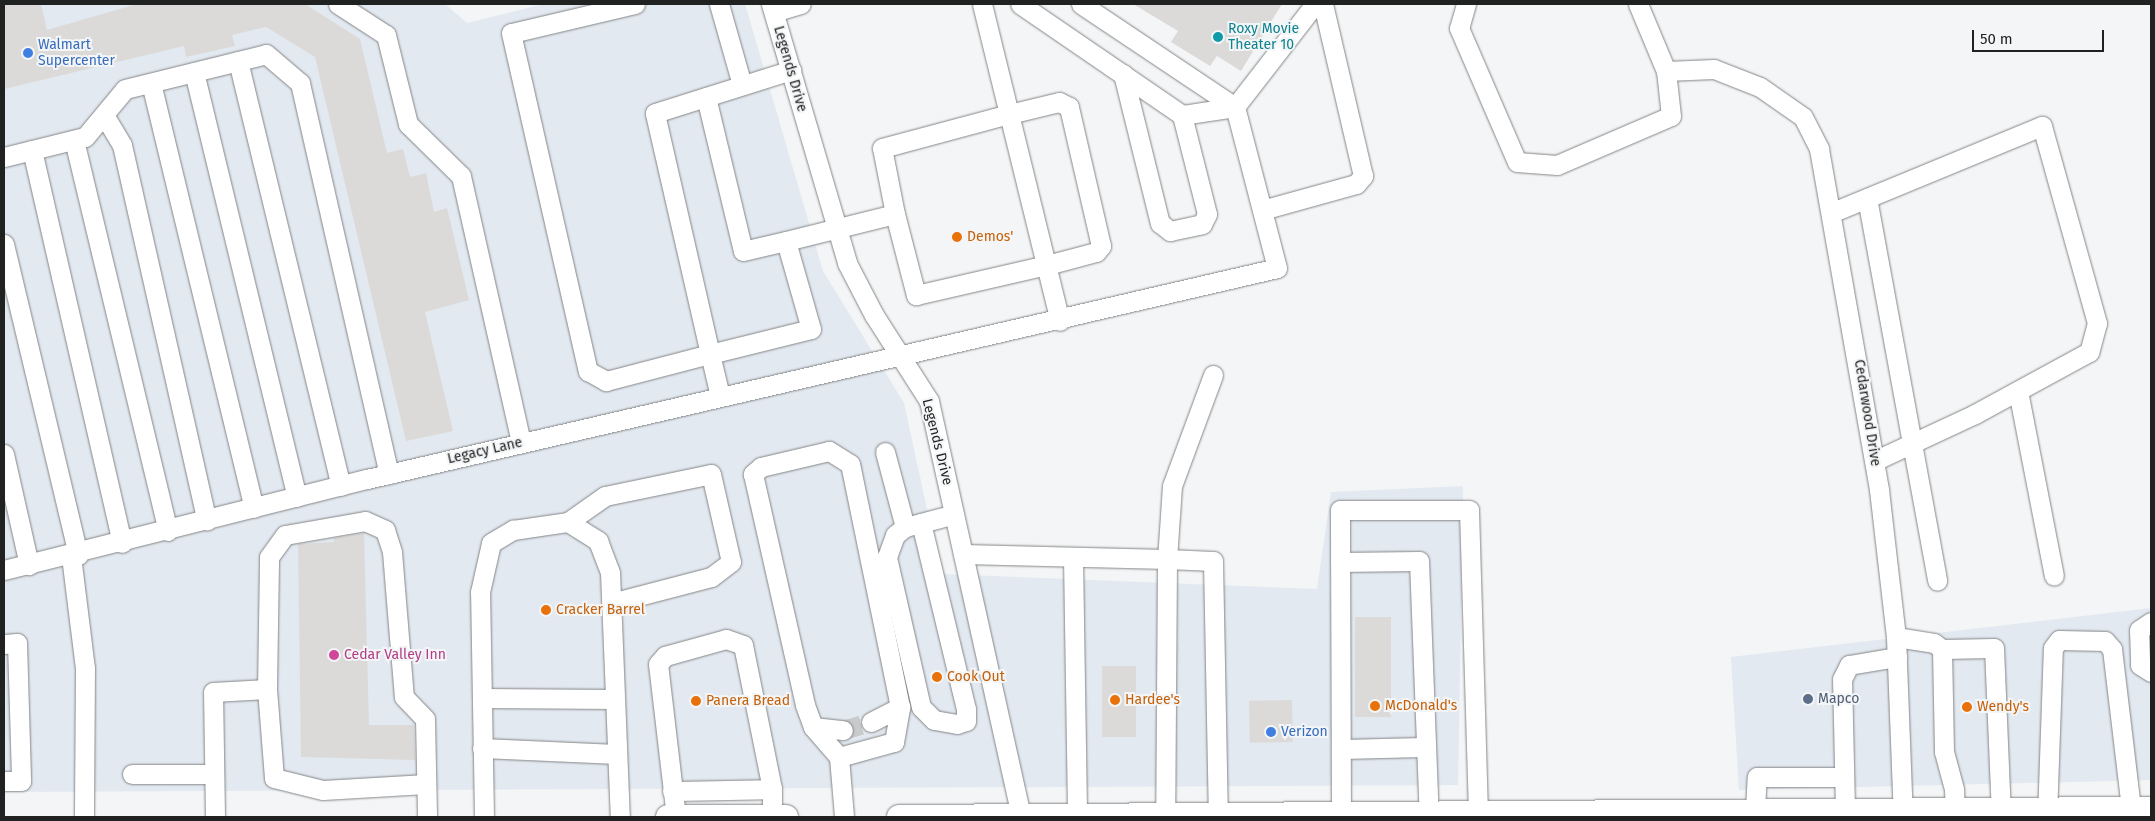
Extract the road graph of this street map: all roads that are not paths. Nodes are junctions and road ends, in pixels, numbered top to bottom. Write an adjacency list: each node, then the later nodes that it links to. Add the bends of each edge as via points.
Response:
1 (338, 4): 42 (street, via 386,35 408,124 461,176)
2 (635, 4): 37 (street, via 511,33 588,371 606,381)
3 (719, 4): 19 (street)
4 (801, 4): 12 (street)
5 (982, 4): 22 (street)
6 (1020, 4): 17 (street)
7 (1081, 4): 21 (street)
8 (1315, 4): 21 (street)
9 (1324, 4): 29 (street, via 1363,176 1356,184)
10 (1466, 4): 15 (street, via 1459,28 1516,162 1557,165 1672,116)
11 (1638, 4): 15 (street)
12 (772, 8): 14 (street, Legends Drive)
13 (238, 61): 16 (street); 47 (street, via 266,54 300,83); 48 (street)
14 (791, 70): 19 (street); 32 (street, Legends Drive)
15 (1666, 71): 30 (street, Cedarwood Drive, via 1714,69 1760,87 1803,117 1819,149)
16 (194, 72): 18 (street); 49 (street)
17 (1123, 74): 23 (street); 23 (street, via 1160,223 1170,231 1202,224 1207,214)
18 (151, 83): 24 (street, via 125,89); 50 (street)
19 (742, 86): 20 (street)
20 (706, 97): 33 (street, via 743,251); 37 (street, via 655,114)
21 (1235, 107): 23 (street); 29 (street)
22 (1009, 114): 31 (street, via 882,148); 35 (street); 35 (street, via 1060,102 1068,108 1100,246 1096,252)
23 (1182, 114)
24 (104, 115): 25 (street, via 85,138); 52 (street, via 122,144)
25 (74, 140): 26 (street); 55 (street)
26 (32, 150): 27 (street); 56 (street)
27 (4, 157)
28 (1867, 198): 30 (street); 40 (street, via 2042,126 2097,323 2089,352); 43 (street)
29 (1262, 210): 36 (street, Legacy Lane, via 1278,268)
30 (1833, 212): 46 (street, Cedarwood Drive)
31 (896, 214): 32 (street); 35 (street, via 916,295)
32 (837, 229): 33 (street); 38 (street, Legends Drive, via 861,293)
33 (786, 241): 37 (street, via 811,330)
34 (4, 244): 58 (street)
35 (1047, 265): 36 (street)
36 (1060, 321): 38 (street, Legacy Lane)
37 (710, 354): 41 (street)
38 (902, 354): 41 (street, Legacy Lane); 51 (street, Legends Drive, via 929,401)
39 (1213, 375): 60 (street, via 1172,486)
40 (2018, 391): 43 (street); 64 (street)
41 (720, 396): 42 (street, Legacy Lane)
42 (522, 442): 47 (street, Legacy Lane)
43 (1913, 442): 46 (street); 65 (street)
44 (885, 452): 54 (street)
45 (4, 454): 62 (street)
46 (1874, 461): 68 (street, Cedarwood Drive)
47 (390, 474): 48 (street, Legacy Lane)
48 (341, 486): 49 (street, Legacy Lane)
49 (297, 497): 50 (street, Legacy Lane)
50 (254, 508): 52 (street, Legacy Lane)
51 (954, 514): 54 (street); 57 (street, Legends Drive)
52 (207, 521): 55 (street, Legacy Lane)
53 (568, 522): 66 (street, via 598,540 610,572); 66 (street, via 605,496 711,474 731,562 711,577); 74 (street, via 513,530 490,543 480,592)
54 (913, 525): 54 (street, via 946,626 966,721 935,719 921,708 887,557 895,535)
55 (168, 531): 56 (street, Legacy Lane)
56 (122, 543): 58 (street, Legacy Lane)
57 (963, 554): 59 (street); 116 (street, Legends Drive)
58 (74, 556): 62 (street, Legacy Lane); 105 (street, via 85,668)
59 (1073, 556): 60 (street); 101 (street)
60 (1168, 559): 99 (street, via 1213,561); 102 (street)
61 (1340, 562): 80 (street, via 1419,561); 82 (street); 100 (street, via 1340,510 1469,510)
62 (29, 565): 63 (street, Legacy Lane)
63 (4, 570)
64 (2054, 576)
65 (1937, 580)
66 (611, 603): 75 (street)
67 (2151, 622): 72 (street, via 2139,630 2140,665)
68 (1896, 637): 70 (street, via 1934,643); 71 (street, Cedarwood Drive)
69 (4, 644): 88 (street, via 17,643 21,781)
70 (1942, 649): 96 (street, via 1944,752); 97 (street, via 1994,648)
71 (1897, 657): 87 (street, via 1849,665 1842,679); 95 (street, Cedarwood Drive)
72 (2151, 672)
73 (267, 689): 86 (street, via 213,692); 89 (street, via 274,778 323,790); 89 (street, via 268,557 284,536 365,521 385,530 392,552 404,697 425,719)
74 (482, 698): 75 (street); 81 (street)
75 (615, 699): 83 (street)
76 (900, 707): 77 (street); 78 (street, via 850,464 829,451 760,467 753,474); 84 (street, via 894,742)
77 (871, 722)
78 (813, 726): 79 (street); 84 (street)
79 (843, 730)
80 (1424, 747): 82 (street); 103 (street)
81 (482, 748): 83 (street); 108 (street)
82 (1341, 749): 104 (street)
83 (617, 754): 109 (street)
84 (839, 757): 114 (street)
85 (132, 774): 86 (street)
86 (214, 774): 106 (street)
87 (1843, 777): 92 (street); 93 (street, via 1757,777)
88 (4, 780)
89 (426, 784): 107 (street)
90 (772, 790): 91 (street); 91 (street, via 743,646 726,639 665,656 658,664); 112 (street)
91 (672, 791): 111 (street)
92 (1845, 809): 93 (main road); 95 (main road)
93 (1755, 810): 100 (main road)
94 (2138, 812): 98 (main road); 98 (street, via 2112,649 2105,641 2059,640 2053,648)
95 (1903, 813): 96 (main road)
96 (1955, 813): 97 (main road)
97 (2001, 813): 98 (main road)
98 (2048, 813)
99 (1218, 814): 102 (main road); 104 (main road)
100 (1480, 814): 103 (main road)
101 (1077, 815): 102 (main road); 116 (main road)
102 (1165, 815)
103 (1428, 815): 104 (main road)
104 (1341, 816)
105 (84, 817)
106 (215, 817)
107 (427, 817)
108 (484, 817)
109 (620, 817)
110 (668, 817): 111 (main road)
111 (676, 817): 112 (main road)
112 (772, 817): 113 (main road)
113 (786, 817)
114 (844, 817)
115 (899, 817): 116 (main road)
116 (1021, 817)

